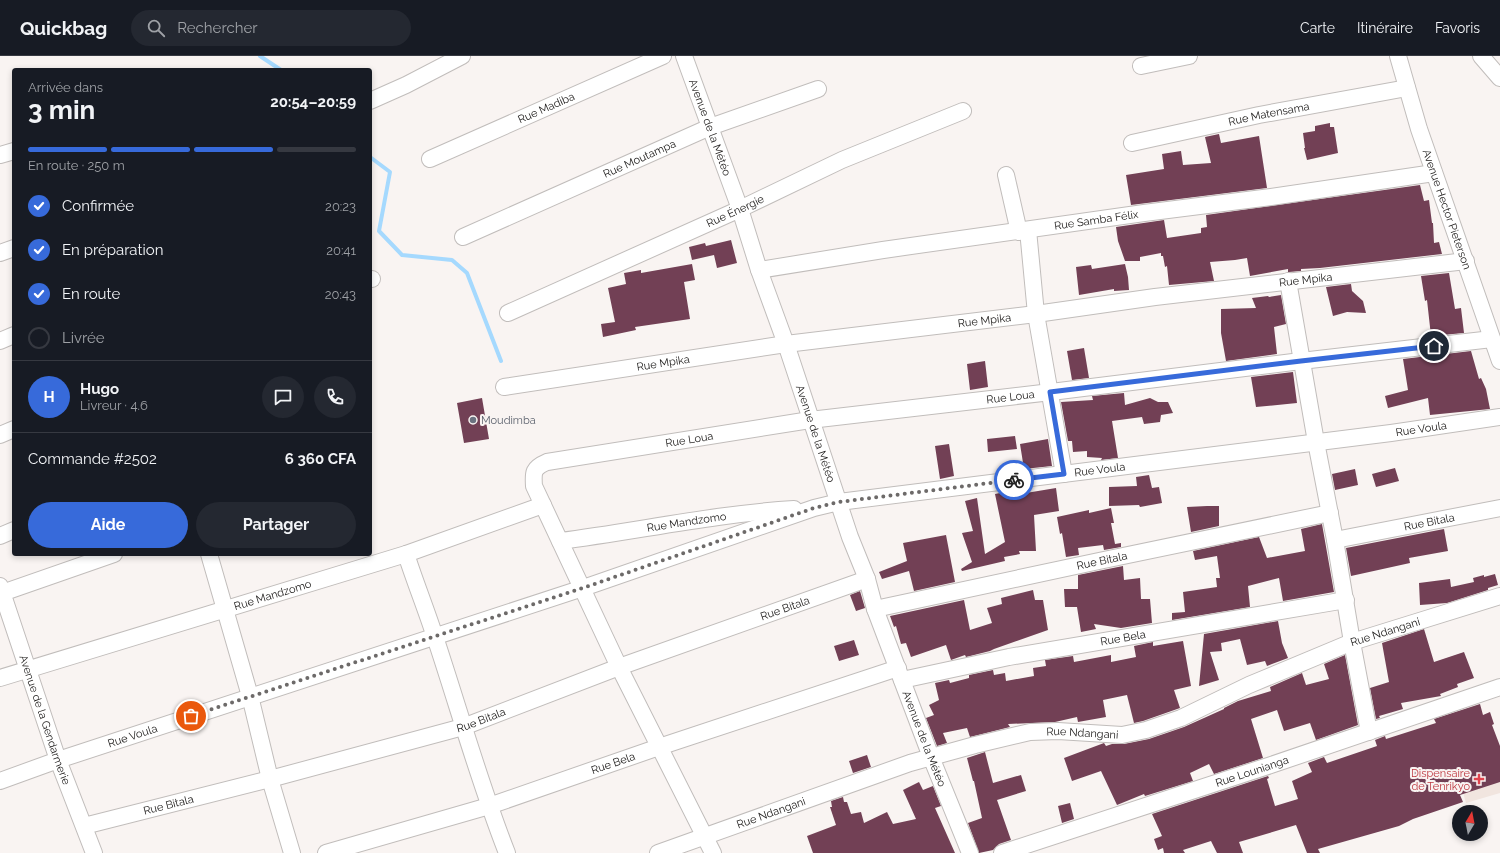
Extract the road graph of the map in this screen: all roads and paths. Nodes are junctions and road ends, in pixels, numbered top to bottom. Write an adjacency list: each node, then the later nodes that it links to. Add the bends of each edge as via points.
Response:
1 (462, 56): 11 (street)
2 (663, 56): 17 (street, Rue Madiba)
3 (684, 56): 13 (street, Avenue de la Météo)
4 (1190, 56): 7 (street)
5 (1398, 56): 9 (street, Avenue Hector Pieterson)
6 (1481, 56): 8 (street)
7 (1141, 66)
8 (1500, 78)
9 (1407, 88): 14 (street, Rue Matensama, via 1259,115); 18 (street, Avenue Hector Pieterson)
10 (818, 89): 13 (street, Rue Moutampa)
11 (372, 101)
12 (963, 111): 20 (street, Rue Énergie, via 842,160)
13 (710, 127): 20 (street, Avenue de la Météo); 22 (street, Rue Moutampa)
14 (1132, 143)
15 (12, 151): 16 (street)
16 (0, 154)
17 (430, 159)
18 (1434, 173): 21 (street, Rue Samba Félix); 25 (street, Avenue Hector Pieterson)
19 (1006, 175): 21 (street)
20 (740, 209): 26 (street, Avenue de la Météo); 28 (street, Rue Énergie)
21 (1024, 231): 26 (street, Rue Samba Félix); 29 (street)
22 (463, 237)
23 (12, 249): 24 (street)
24 (0, 253)
25 (1466, 261): 27 (street, Rue Mpika); 31 (street, Avenue Hector Pieterson)
26 (759, 270): 33 (street, Avenue de la Météo)
27 (1288, 281): 29 (street, Rue Mpika); 34 (street)
28 (508, 313)
29 (1036, 314): 33 (street, Rue Mpika); 37 (street)
30 (12, 336): 32 (street)
31 (1492, 339): 34 (street, Rue Loua); 35 (street, Avenue Hector Pieterson)
32 (0, 341)
33 (786, 344): 36 (street, Rue Mpika); 39 (street, Avenue de la Météo)
34 (1301, 361): 37 (street, Rue Loua); 42 (street)
35 (1500, 361)
36 (504, 387)
37 (1050, 392): 39 (street, Rue Loua); 43 (street)
38 (1500, 417): 42 (street, Rue Voula)
39 (810, 420): 44 (street, Avenue de la Météo); 45 (street, Rue Loua, via 547,462 534,472 534,486)
40 (12, 430): 41 (street)
41 (0, 435)
42 (1316, 442): 43 (street, Rue Voula); 48 (street)
43 (1064, 474): 44 (street, Rue Voula)
44 (839, 502): 46 (street, Rue Voula); 56 (street, Avenue de la Météo, via 850,537)
45 (543, 504): 52 (street); 53 (street, Rue Mandzomo)
46 (814, 508): 52 (street, Rue Mandzomo, via 757,511); 57 (street, Rue Voula)
47 (1500, 508): 51 (street, Rue Bitala)
48 (1330, 513): 51 (street); 61 (street, Rue Bitala)
49 (12, 531): 50 (street)
50 (0, 536)
51 (1335, 540): 60 (street)
52 (560, 541): 57 (street)
53 (406, 554): 62 (street, Rue Mandzomo); 63 (street)
54 (108, 556): 58 (street)
55 (210, 556): 62 (street)
56 (868, 579): 61 (street, Avenue de la Météo); 65 (street, Rue Bitala)
57 (583, 588): 63 (street, Rue Voula); 65 (street)
58 (1, 589): 66 (street, Avenue de la Gendarmerie)
59 (1500, 596): 64 (street, Rue Ndangani)
60 (1346, 600): 64 (street); 67 (street, Rue Bela)
61 (875, 609): 67 (street, Avenue de la Météo)
62 (226, 610): 66 (street, Rue Mandzomo); 70 (street)
63 (435, 636): 70 (street, Rue Voula); 71 (street)
64 (1352, 642): 72 (street); 74 (street, Rue Ndangani, via 1181,718 1146,730 1122,735 1030,732)
65 (619, 667): 71 (street, Rue Bitala); 73 (street)
66 (28, 669): 68 (street, Rue Mandzomo); 75 (street, Avenue de la Gendarmerie)
67 (900, 674): 73 (street, Rue Bela); 74 (street, Avenue de la Météo)
68 (0, 678)
69 (1500, 687): 72 (street, Rue Lounianga)
70 (250, 696): 75 (street, Rue Voula); 76 (street)
71 (462, 727): 76 (street, Rue Bitala); 78 (street)
72 (1369, 732): 88 (street, Rue Lounianga)
73 (659, 747): 78 (street, Rue Bela); 80 (street)
74 (931, 757): 80 (street, Rue Ndangani); 87 (street, Avenue de la Météo)
75 (58, 760): 77 (street, Rue Voula); 79 (street, Avenue de la Gendarmerie)
76 (270, 778): 79 (street, Rue Bitala); 82 (street)
77 (0, 780)
78 (489, 806): 83 (street, Rue Bela); 84 (street)
79 (84, 826): 81 (street, Avenue de la Gendarmerie)
80 (704, 836): 85 (street, Rue Ndangani); 86 (street)
81 (94, 853)
82 (292, 853)
83 (326, 853)
84 (507, 853)
85 (658, 853)
86 (713, 853)
87 (970, 853)
88 (1002, 853)

